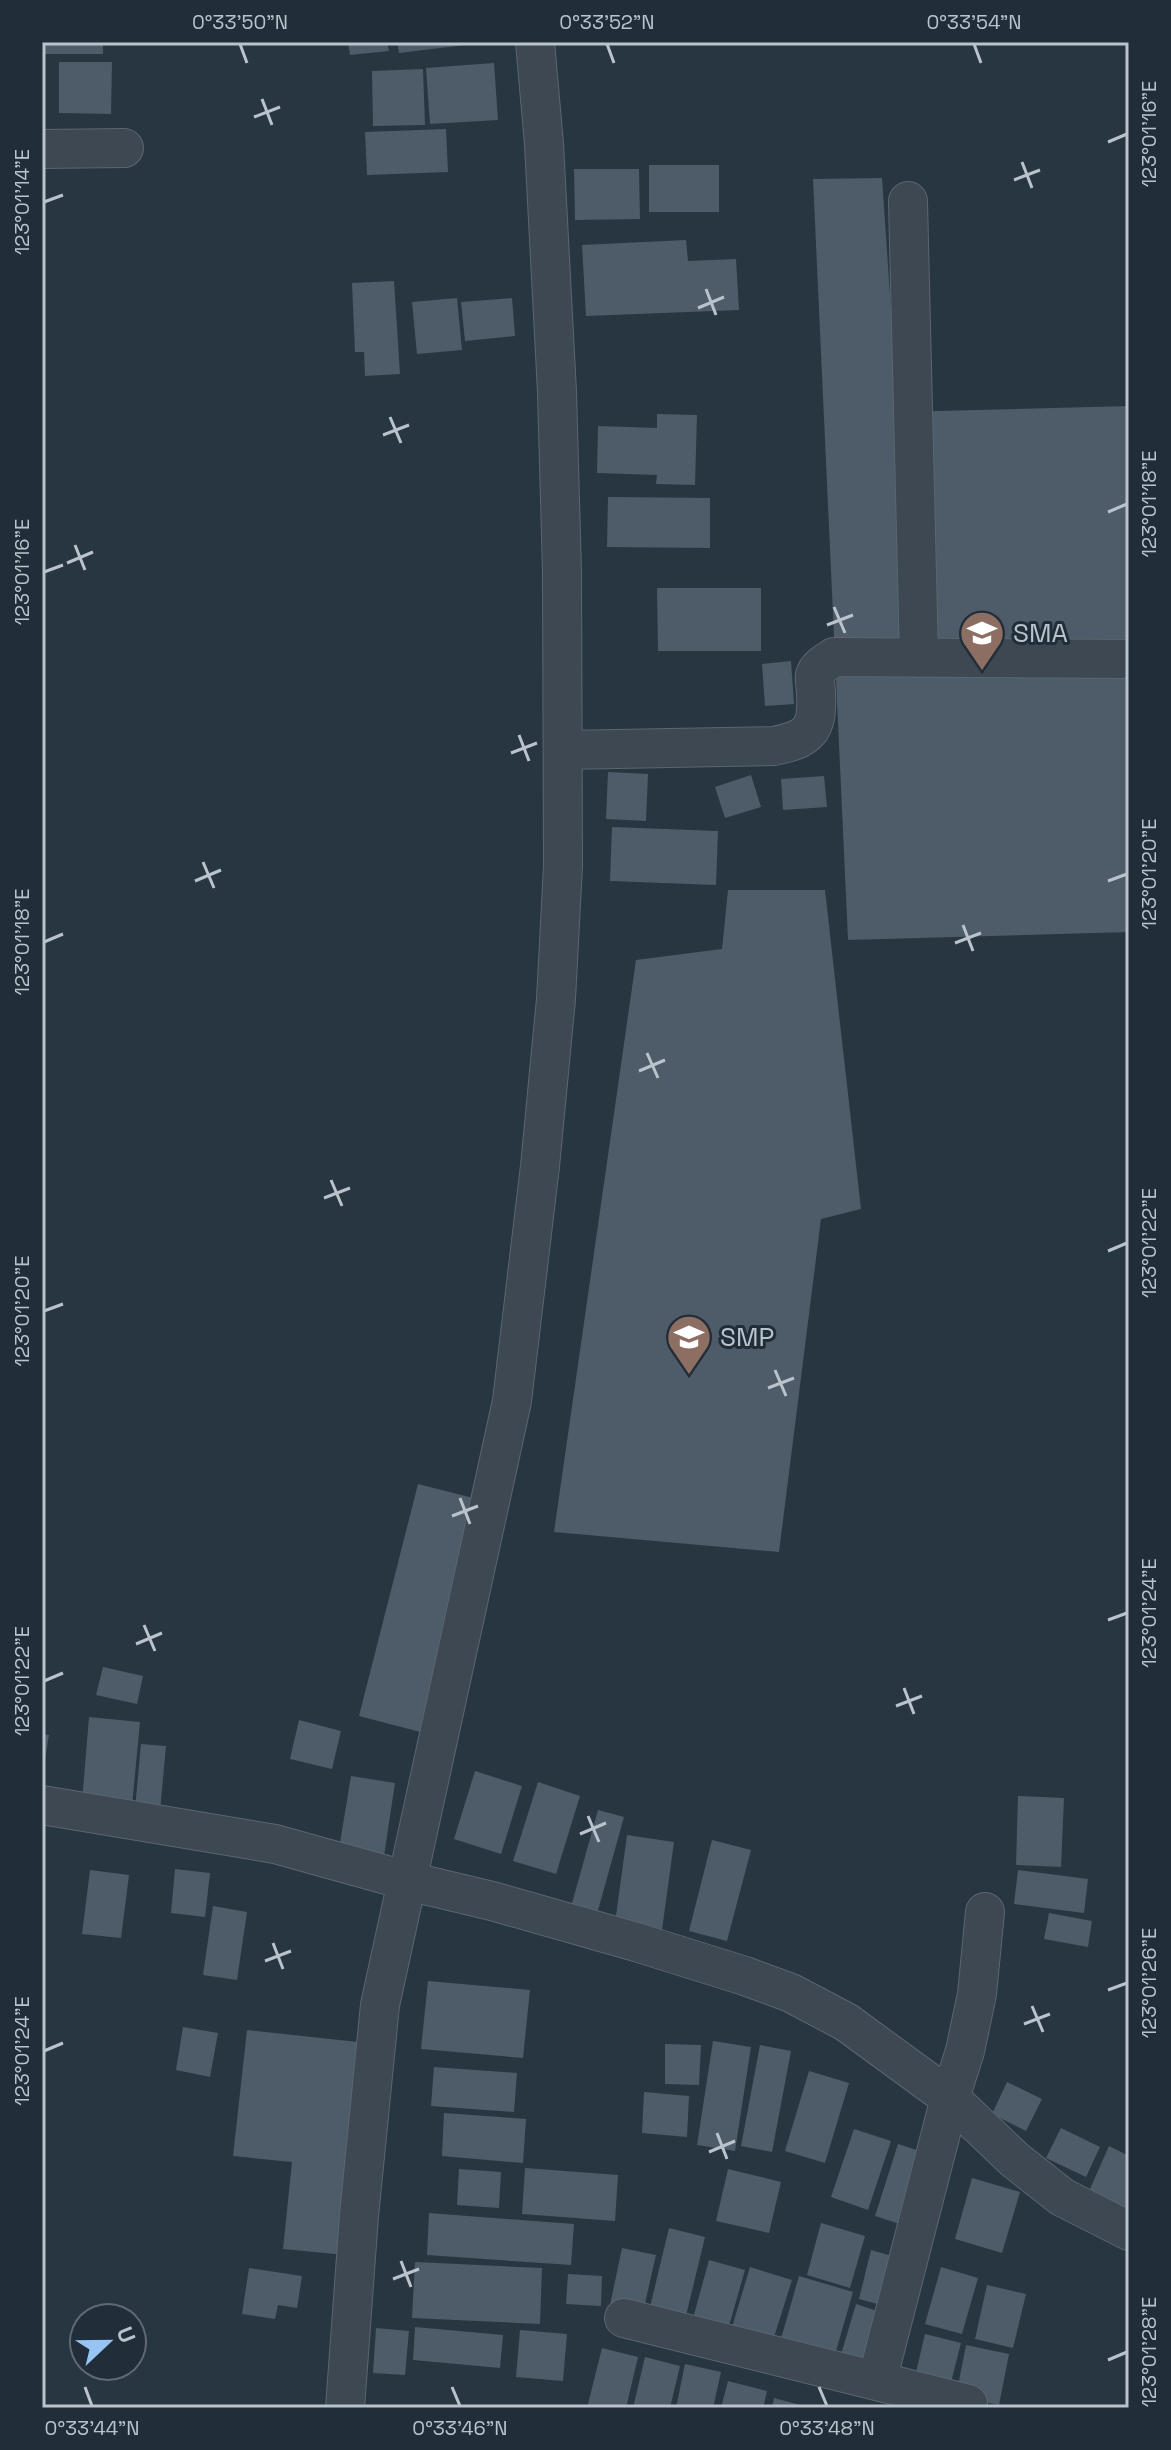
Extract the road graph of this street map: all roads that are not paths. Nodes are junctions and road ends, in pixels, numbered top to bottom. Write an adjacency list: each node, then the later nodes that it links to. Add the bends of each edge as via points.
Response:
1 (535, 42): 7 (street, via 557,392)
2 (124, 148): 3 (street)
3 (42, 149)
4 (908, 201): 5 (street)
5 (919, 658): 6 (street); 7 (street, via 834,657 821,665 815,676 815,722 795,742)
6 (1129, 659)
7 (563, 750): 9 (street, via 556,999 512,1401)
8 (42, 1805): 9 (street, via 275,1844)
9 (408, 1881): 11 (street, via 621,1938 791,1993 846,2022); 16 (street, via 380,2005)
10 (985, 1912): 11 (street, via 977,1994)
11 (950, 2098): 12 (street, via 1062,2197); 14 (street)
12 (1129, 2231)
13 (624, 2318): 14 (street)
14 (877, 2381): 15 (street)
15 (968, 2404)
16 (345, 2408)

